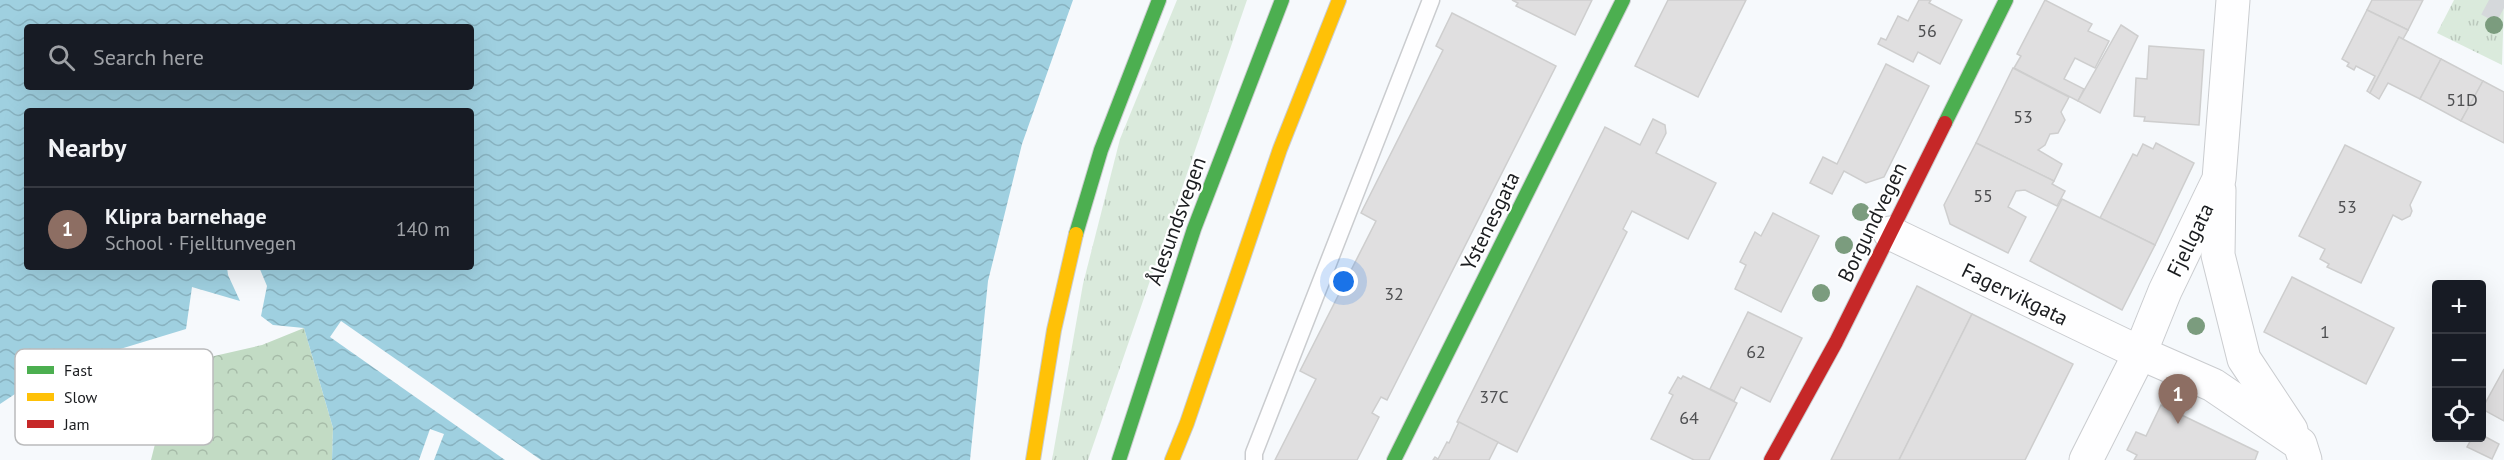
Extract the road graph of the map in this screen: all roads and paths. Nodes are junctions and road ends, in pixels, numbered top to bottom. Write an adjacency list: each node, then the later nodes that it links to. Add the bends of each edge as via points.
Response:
1 (1159, 0): 12 (main road, via 1085,200 1064,282)
2 (1282, 0): 13 (main road, Ålesundsvegen, via 1194,229)
3 (1339, 0): 14 (main road, via 1280,149)
4 (1431, 0): 15 (lane)
5 (1623, 0): 16 (main road, Ystenesgata)
6 (2006, 0): 9 (main road, Borgundvegen)
7 (2234, 1): 8 (street, Fjellgata)
8 (2219, 179): 10 (street, Fjellgata); 11 (street, via 2218,255 2244,359)
9 (1890, 233): 10 (street, Fagervikgata); 17 (main road, Borgundvegen)
10 (2140, 353): 11 (street, Fagervikgata, via 2213,385); 18 (street, Fjellgata)
11 (2303, 452)
12 (1033, 460)
13 (1119, 460)
14 (1172, 460)
15 (1254, 460)
16 (1394, 460)
17 (1771, 460)
18 (2086, 460)

